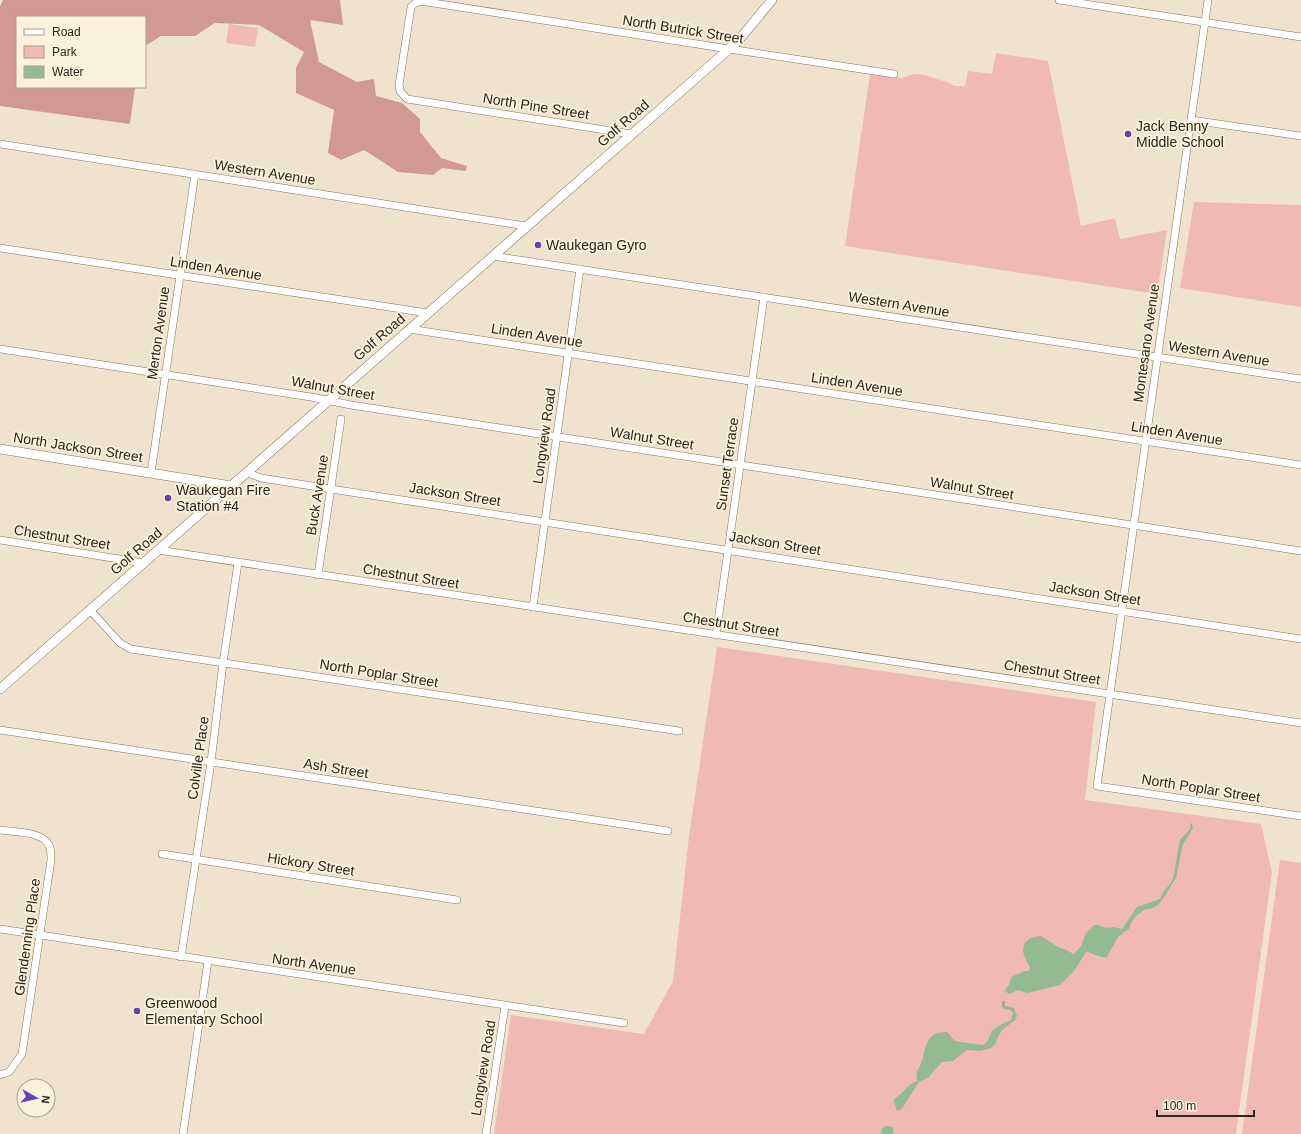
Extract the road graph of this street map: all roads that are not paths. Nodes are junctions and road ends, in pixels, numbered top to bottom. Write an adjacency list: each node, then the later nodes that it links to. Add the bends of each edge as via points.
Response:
1 (772, 0): 6 (street, Golf Road)
2 (1059, 0): 4 (street)
3 (1208, 0): 4 (street, Montesano Avenue)
4 (1204, 22): 5 (street); 9 (street, Montesano Avenue)
5 (1301, 37)
6 (729, 49): 7 (street, North Butrick Street); 8 (street, North Butrick Street, via 418,1 411,7 400,92 407,99); 10 (street, Golf Road)
7 (894, 74)
8 (437, 104): 10 (street, North Pine Street)
9 (1191, 120): 11 (street); 25 (street, Montesano Avenue)
10 (631, 134): 15 (street, Golf Road)
11 (1301, 136)
12 (1, 144): 13 (street); 14 (street, Western Avenue)
13 (0, 152)
14 (195, 174): 15 (street, Western Avenue); 19 (street, Merton Avenue)
15 (526, 226): 17 (street, Golf Road)
16 (0, 248): 19 (street, Linden Avenue)
17 (493, 256): 18 (street, Western Avenue); 21 (street, Golf Road)
18 (580, 269): 20 (street, Western Avenue); 24 (street, Longview Road)
19 (180, 275): 21 (street, Linden Avenue); 26 (street, Merton Avenue)
20 (764, 297): 25 (street, Western Avenue); 28 (street, Sunset Terrace)
21 (428, 313): 22 (street, Golf Road)
22 (409, 329): 24 (street, Linden Avenue); 29 (street, Golf Road)
23 (0, 349): 26 (street, Walnut Street)
24 (568, 353): 28 (street, Linden Avenue); 31 (street, Longview Road)
25 (1157, 357): 27 (street, Western Avenue); 32 (street, Montesano Avenue)
26 (166, 374): 29 (street, Walnut Street); 37 (street, Merton Avenue)
27 (1301, 379)
28 (752, 381): 32 (street, Linden Avenue); 34 (street, Sunset Terrace)
29 (328, 400): 31 (street, Walnut Street); 36 (street, Golf Road)
30 (341, 419): 39 (street, Buck Avenue)
31 (557, 437): 34 (street, Walnut Street); 40 (street, Longview Road)
32 (1145, 441): 35 (street, Linden Avenue); 41 (street, Montesano Avenue)
33 (0, 449): 37 (street, North Jackson Street)
34 (740, 465): 41 (street, Walnut Street); 44 (street, Sunset Terrace)
35 (1301, 465)
36 (246, 472): 38 (street, Golf Road); 39 (street, Jackson Street, via 261,478)
37 (151, 473): 38 (street)
38 (231, 486): 43 (street, Golf Road)
39 (331, 489): 40 (street, Jackson Street); 48 (street, Buck Avenue)
40 (545, 522): 44 (street, Jackson Street); 49 (street, Longview Road)
41 (1133, 526): 45 (street, Walnut Street); 51 (street, Montesano Avenue)
42 (0, 540): 46 (street, Chestnut Street)
43 (158, 550): 46 (street, Golf Road); 47 (street, Chestnut Street)
44 (728, 550): 51 (street, Jackson Street); 52 (street, Sunset Terrace)
45 (1301, 551)
46 (144, 563): 50 (street, Golf Road)
47 (238, 563): 48 (street, Chestnut Street); 54 (street, Colville Place)
48 (318, 575): 49 (street, Chestnut Street)
49 (532, 607): 52 (street, Chestnut Street)
50 (90, 610): 54 (street, North Poplar Street, via 120,644 131,649); 55 (street, Golf Road)
51 (1121, 611): 53 (street, Jackson Street); 56 (street, Montesano Avenue)
52 (716, 635): 56 (street, Chestnut Street)
53 (1301, 639)
54 (223, 663): 59 (street, North Poplar Street); 60 (street, Colville Place)
55 (0, 690)
56 (1109, 694): 57 (street, Chestnut Street); 61 (street, Montesano Avenue)
57 (1301, 723)
58 (0, 730): 60 (street, Ash Street)
59 (679, 731)
60 (211, 762): 64 (street, Ash Street); 66 (street, Colville Place)
61 (1097, 786): 62 (street, North Poplar Street)
62 (1301, 816)
63 (0, 830): 69 (street, Glendenning Place, via 36,835 43,838 50,848 51,860)
64 (668, 831)
65 (162, 854): 66 (street, Hickory Street)
66 (196, 860): 67 (street, Hickory Street); 70 (street, Colville Place)
67 (457, 900)
68 (0, 929): 69 (street, North Avenue)
69 (40, 935): 70 (street, North Avenue); 74 (street, Glendenning Place, via 22,1054 9,1072)
70 (181, 957): 71 (street, North Avenue)
71 (208, 961): 72 (street, North Avenue); 75 (street)
72 (505, 1006): 73 (street, North Avenue); 76 (street, Longview Road)
73 (624, 1023)
74 (0, 1075)
75 (183, 1134)
76 (486, 1134)

